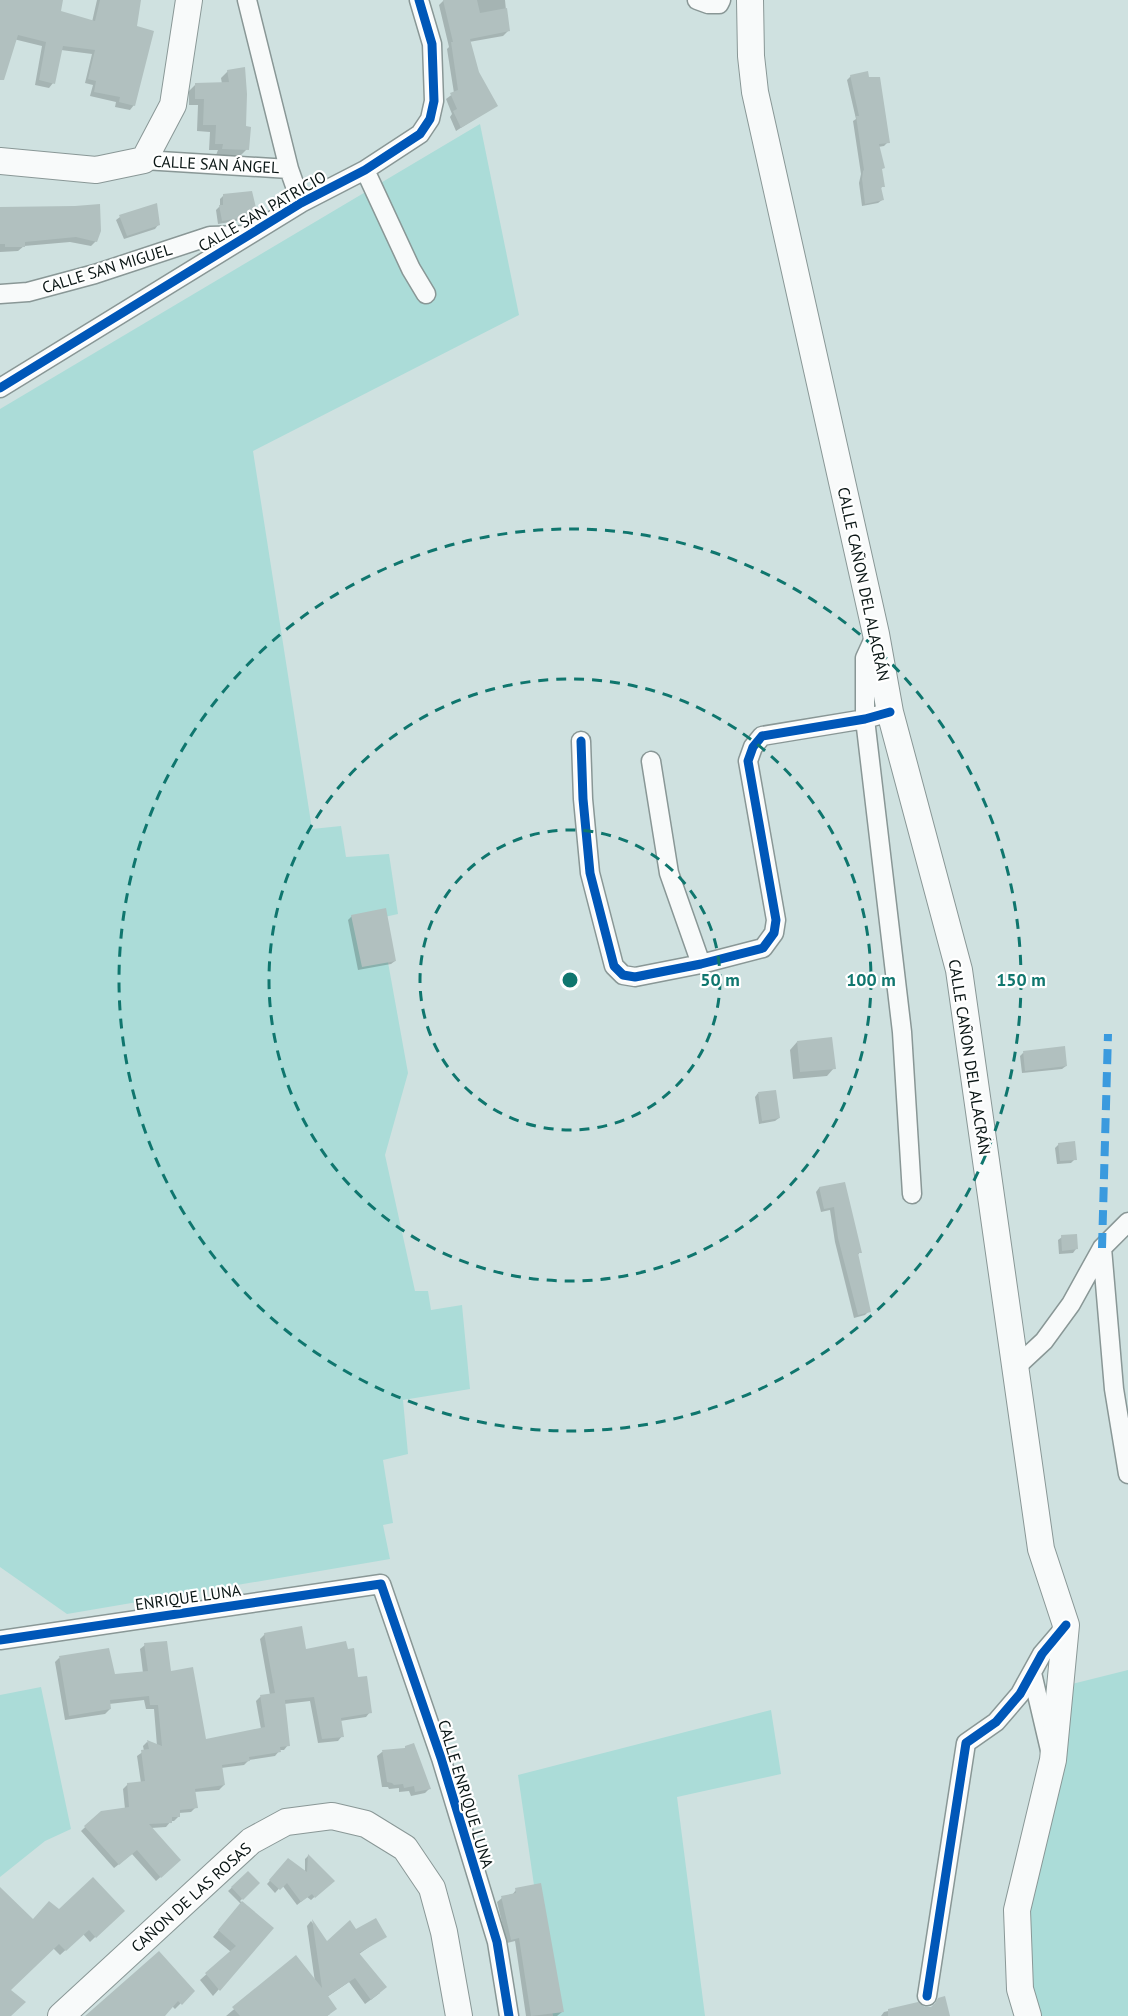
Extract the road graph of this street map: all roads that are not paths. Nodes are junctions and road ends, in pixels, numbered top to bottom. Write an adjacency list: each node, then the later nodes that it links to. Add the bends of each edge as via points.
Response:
1 (189, 0): 7 (main road, via 173,105)
2 (247, 0): 9 (street, CALLE SAN PATRICIO)
3 (419, 0): 10 (street, CALLE SAN PATRICIO, via 432,44 434,100 430,119 420,134)
4 (697, 0): 5 (street, via 708,4 719,4)
5 (722, 0)
6 (750, 0): 16 (main road, CALLE CAÑON DEL ALACRÁN, via 755,92)
7 (144, 160): 8 (main road, via 96,170); 9 (street, CALLE SAN ÁNGEL)
8 (0, 161)
9 (289, 169): 11 (street, CALLE SAN PATRICIO)
10 (365, 170): 11 (street, CALLE SAN PATRICIO); 14 (street)
11 (301, 203): 12 (street, CALLE SAN PATRICIO)
12 (249, 235): 13 (street, CALLE SAN MIGUEL, via 210,236 95,274 28,292); 15 (street, CALLE SAN PATRICIO)
13 (0, 294)
14 (426, 294)
15 (0, 388)
16 (876, 634): 17 (main road, CALLE CAÑON DEL ALACRÁN); 18 (street, via 864,658)
17 (890, 712): 18 (street); 25 (main road, CALLE CAÑON DEL ALACRÁN, via 959,970)
18 (865, 719): 21 (street, via 762,736 753,747 748,761 776,920 774,933 763,948); 22 (street, via 902,1032)
19 (581, 741): 21 (street, via 590,873 614,966 623,975 635,977)
20 (651, 760): 21 (street, via 669,873)
21 (701, 964)
22 (912, 1194)
23 (1128, 1222): 24 (street)
24 (1102, 1248): 25 (street, via 1071,1304 1044,1341); 26 (street, via 1114,1389)
25 (1016, 1368): 28 (main road, CALLE CAÑON DEL ALACRÁN, via 1041,1549)
26 (1128, 1474)
27 (381, 1584): 29 (street, ENRIQUE LUNA); 35 (street, CALLE ENRIQUE LUNA, via 441,1758 496,1942)
28 (1066, 1625): 30 (street); 31 (main road, CALLE CAÑON DEL ALACRÁN)
29 (0, 1640)
30 (1032, 1673): 31 (street); 32 (street, via 996,1722 966,1743)
31 (1053, 1760): 36 (main road, CALLE CAÑON DEL ALACRÁN, via 1017,1910 1020,1989)
32 (927, 1996)
33 (61, 2016): 34 (main road, CAÑON DE LAS ROSAS, via 251,1841 286,1822 332,1816 366,1824 405,1848 432,1888)
34 (459, 2016)
35 (509, 2016)
36 (1028, 2016)

